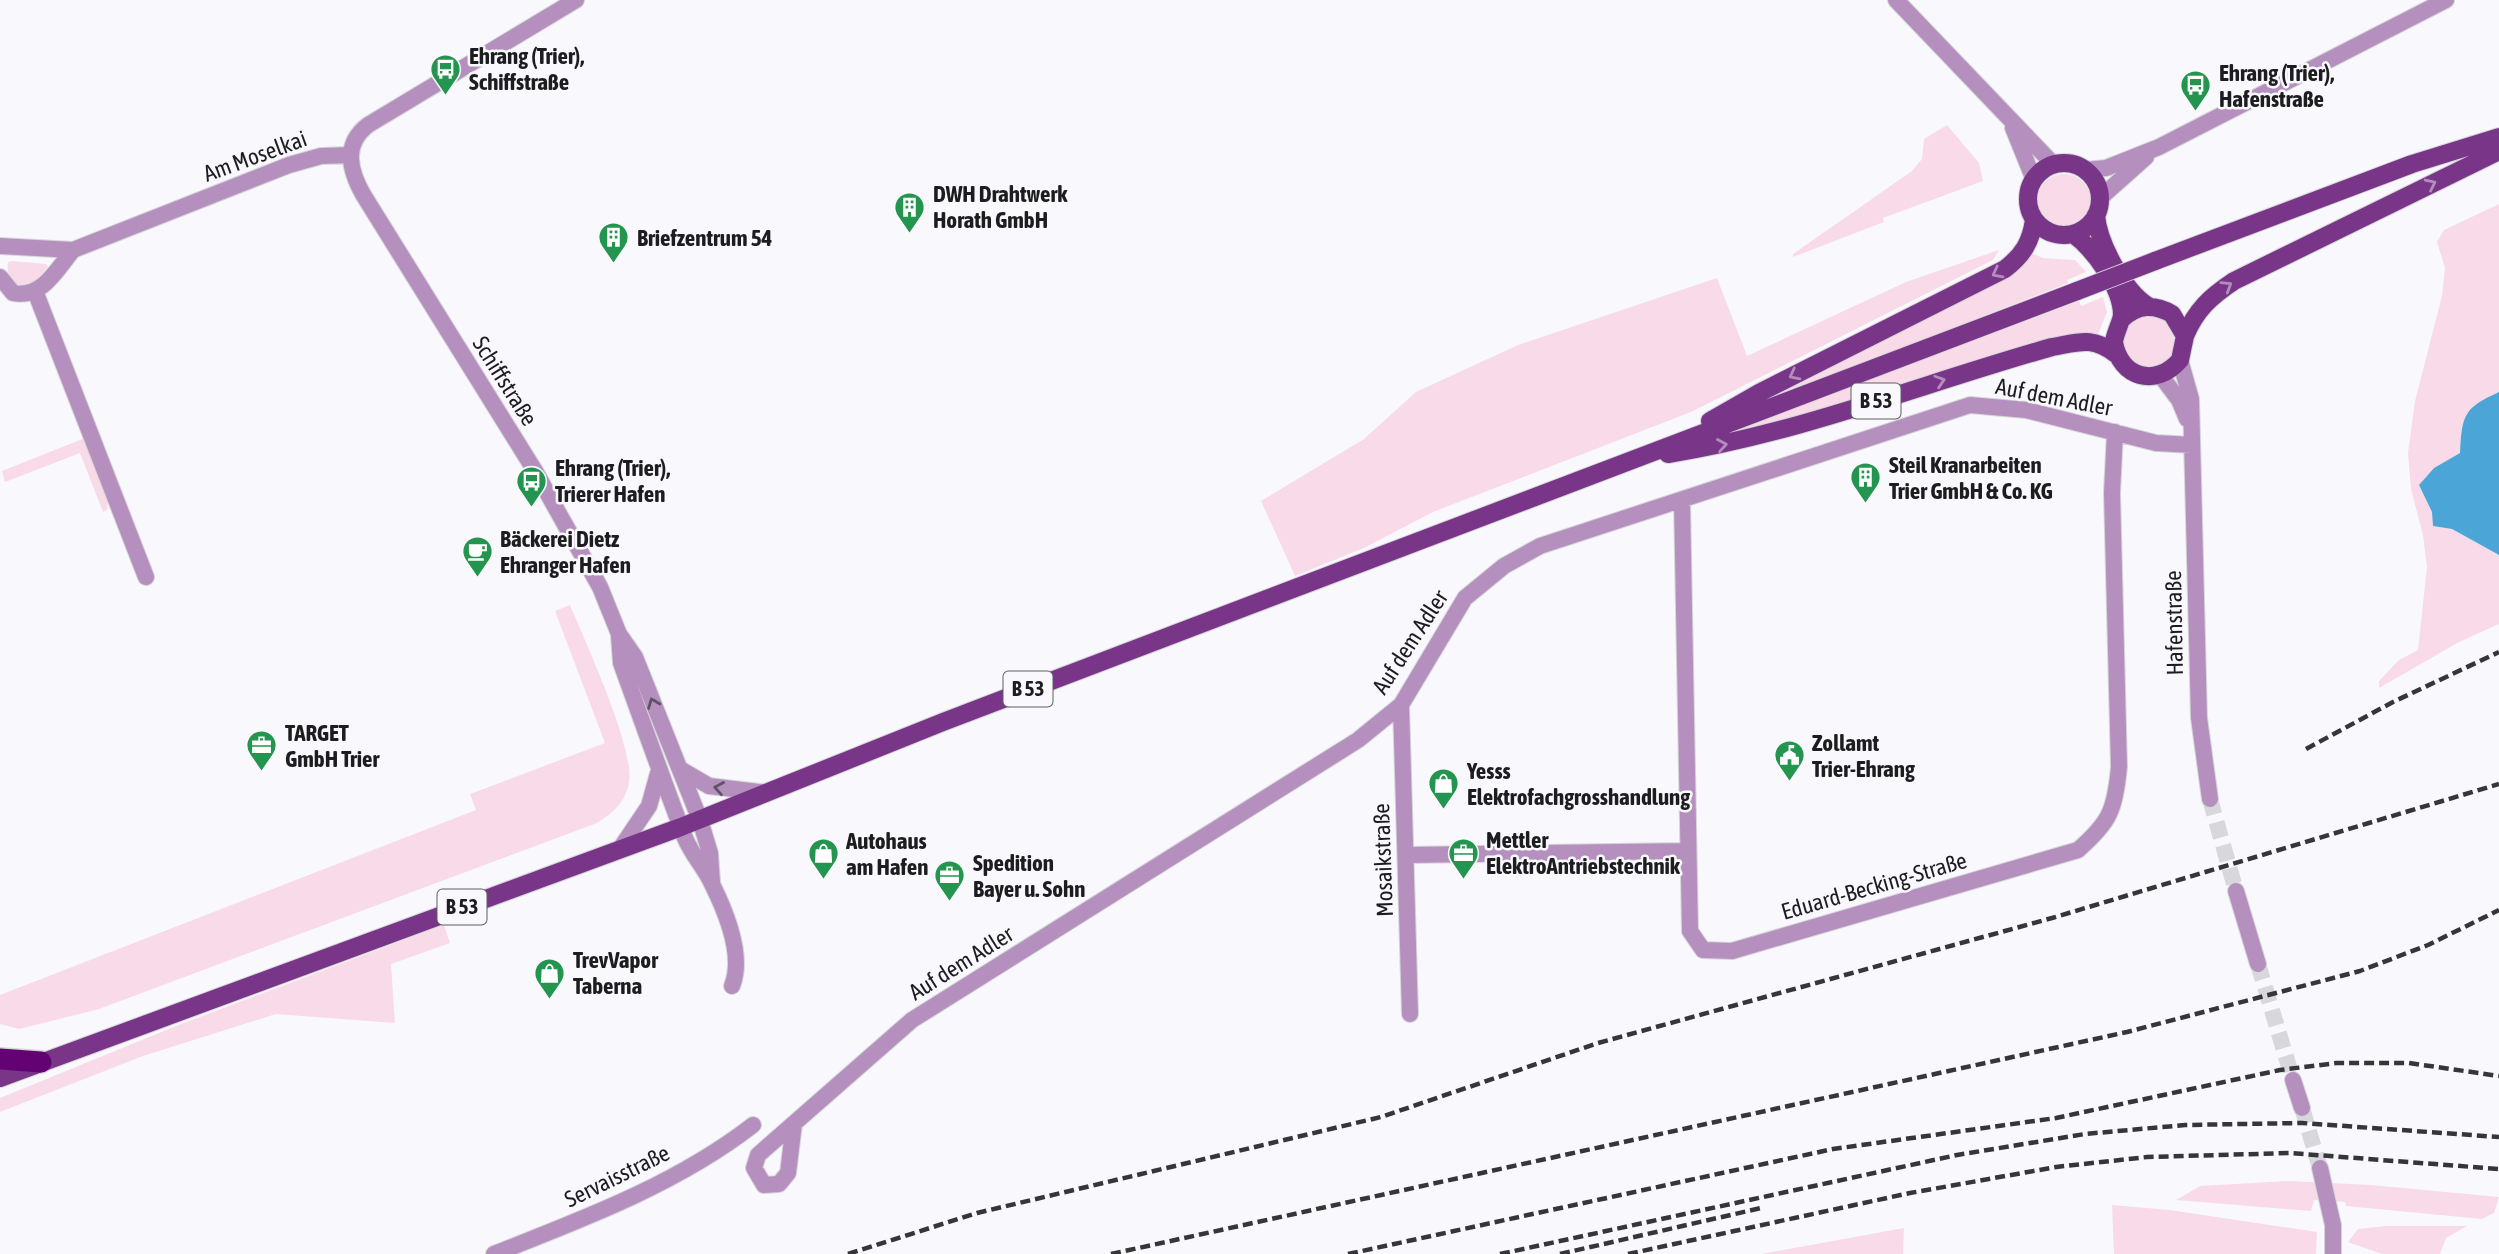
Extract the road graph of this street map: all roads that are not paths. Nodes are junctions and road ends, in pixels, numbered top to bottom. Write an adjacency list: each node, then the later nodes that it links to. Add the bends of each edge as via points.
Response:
1 (576, 0): 8 (street, via 368,125)
2 (1896, 0): 4 (street)
3 (2446, 0): 6 (street)
4 (2011, 122): 9 (street); 11 (street)
5 (2499, 137): 27 (main road, B 53, bridge, via 2412,164)
6 (2159, 147): 10 (street, via 2106,168); 12 (street)
7 (2499, 151): 21 (main road, one-way to 7, via 2208,298 2234,281)
8 (350, 155): 16 (street, Am Moselkai, via 321,156 289,165); 31 (street, Schiffstraße, via 364,196 535,471 600,587)
9 (2054, 165): 10 (main road); 11 (main road)
10 (2085, 170): 12 (main road, via 2095,183)
11 (2034, 180): 13 (main road, B 53, via 2028,200)
12 (2098, 207): 14 (main road, via 2086,227); 19 (main road, via 2101,241 2137,299)
13 (2034, 220): 14 (main road, via 2051,233); 27 (main road, B 53, one-way to 27, via 2022,254 2005,269 1759,393)
14 (2073, 234): 20 (main road, via 2109,279 2119,298)
15 (0, 246): 16 (street, Am Moselkai)
16 (73, 250): 18 (street, Am Moselkai)
17 (0, 277): 18 (street, via 13,293)
18 (35, 291): 30 (street)
19 (2148, 306): 20 (main road); 21 (main road, via 2172,314)
20 (2122, 319): 22 (main road, via 2114,342)
21 (2185, 336): 23 (main road)
22 (2116, 354): 24 (main road, B 53, via 2134,374); 28 (main road, B 53, one-way to 22, via 1732,444 2052,347 2091,341)
23 (2180, 360): 24 (main road); 26 (street, Hafenstraße, via 2191,399)
24 (2161, 376): 26 (street, Hafenstraße, via 2186,412)
25 (2115, 432): 26 (street, Auf dem Adler, via 2156,443); 29 (street, Auf dem Adler, via 2026,410 1970,405); 40 (street, Eduard-Becking-Straße, via 2112,493 2119,767 2116,796 2104,827 2078,850 1717,953 1703,950 1690,930)
26 (2192, 445): 36 (street, Hafenstraße, via 2199,718)
27 (1658, 450): 28 (main road, B 53)
28 (1630, 460): 35 (main road, B 53)
29 (1682, 501): 32 (street, Auf dem Adler, via 1540,546 1504,566 1465,598); 40 (street, Eduard-Becking-Straße)
30 (146, 578)
31 (619, 634): 33 (street, Schiffstraße, one-way to 31, via 635,657); 34 (street, Schiffstraße, via 621,663)
32 (1401, 705): 41 (street, Mosaikstraße); 52 (street, Auf dem Adler, via 1359,740 912,1020)
33 (678, 767): 35 (street, one-way to 33, via 709,786); 37 (street, Schiffstraße)
34 (659, 768): 38 (street, Schiffstraße); 39 (street, via 649,806)
35 (767, 793): 37 (main road, B 53)
36 (2210, 799)
37 (700, 820): 38 (main road, B 53); 42 (street, Schiffstraße, via 710,853)
38 (681, 827): 39 (main road, B 53); 42 (street, Schiffstraße)
39 (621, 849): 48 (main road, B 53)
40 (1688, 851): 41 (street)
41 (1406, 855): 46 (street, Mosaikstraße)
42 (712, 882): 45 (street, via 732,941 736,976)
43 (2236, 891): 44 (street)
44 (2258, 964)
45 (732, 986)
46 (1410, 1014)
47 (0, 1059): 48 (highway)
48 (41, 1062): 49 (main road, B 53)
49 (0, 1078)
50 (2294, 1080): 51 (street)
51 (2302, 1108)
52 (794, 1124)
53 (753, 1125): 55 (street, Servaisstraße, via 719,1152 588,1217)
54 (2320, 1168): 56 (street, via 2333,1225)
55 (494, 1254)
56 (2333, 1254)

